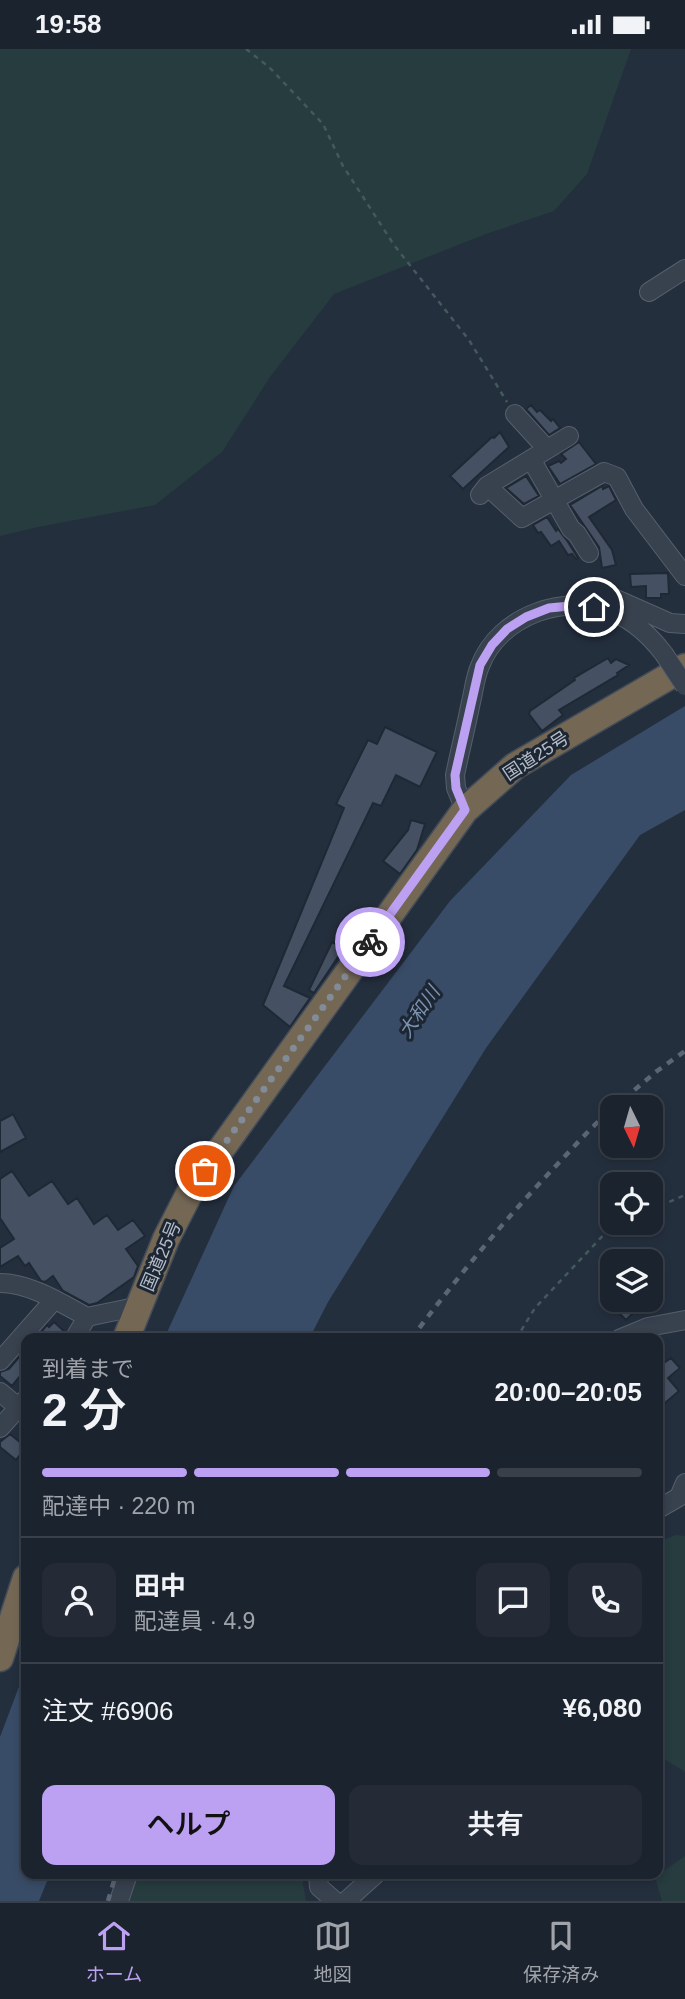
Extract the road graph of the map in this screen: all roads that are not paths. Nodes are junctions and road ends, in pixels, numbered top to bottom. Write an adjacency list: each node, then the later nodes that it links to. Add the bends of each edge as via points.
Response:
1 (685, 269): 2 (street)
2 (649, 292)
3 (515, 414): 5 (street)
4 (569, 436): 5 (street)
5 (539, 454): 6 (street); 6 (street, via 484,490 522,518)
6 (555, 500): 7 (street); 8 (street, via 604,472 617,477)
7 (589, 553)
8 (684, 583)
9 (600, 592): 10 (street, via 670,623)
10 (685, 624)
11 (675, 661): 12 (street, bridge); 13 (highway, 国道25号, via 515,766); 13 (street, via 634,624 594,607 549,608 507,629 480,665 455,775)
12 (685, 686)
13 (465, 810): 16 (highway, 国道25号, via 189,1194)
14 (0, 1283): 15 (street)
15 (54, 1300): 17 (street); 19 (street)
16 (140, 1306): 17 (street); 21 (highway, 国道25号)
17 (87, 1317): 20 (street)
18 (685, 1320): 22 (street)
19 (25, 1333)
20 (78, 1333)
21 (129, 1333)
22 (634, 1333)
23 (21, 1337): 24 (street)
24 (0, 1361)
25 (0, 1392): 26 (street)
26 (21, 1403)
27 (21, 1406): 28 (street)
28 (0, 1428)
29 (685, 1483): 30 (street, via 679,1497)
30 (663, 1506)
31 (21, 1593): 32 (highway)
32 (0, 1658)
33 (126, 1879): 36 (street)
34 (318, 1879): 37 (street, via 319,1887)
35 (370, 1879): 38 (street)
36 (119, 1901)
37 (335, 1901)
38 (346, 1901)

